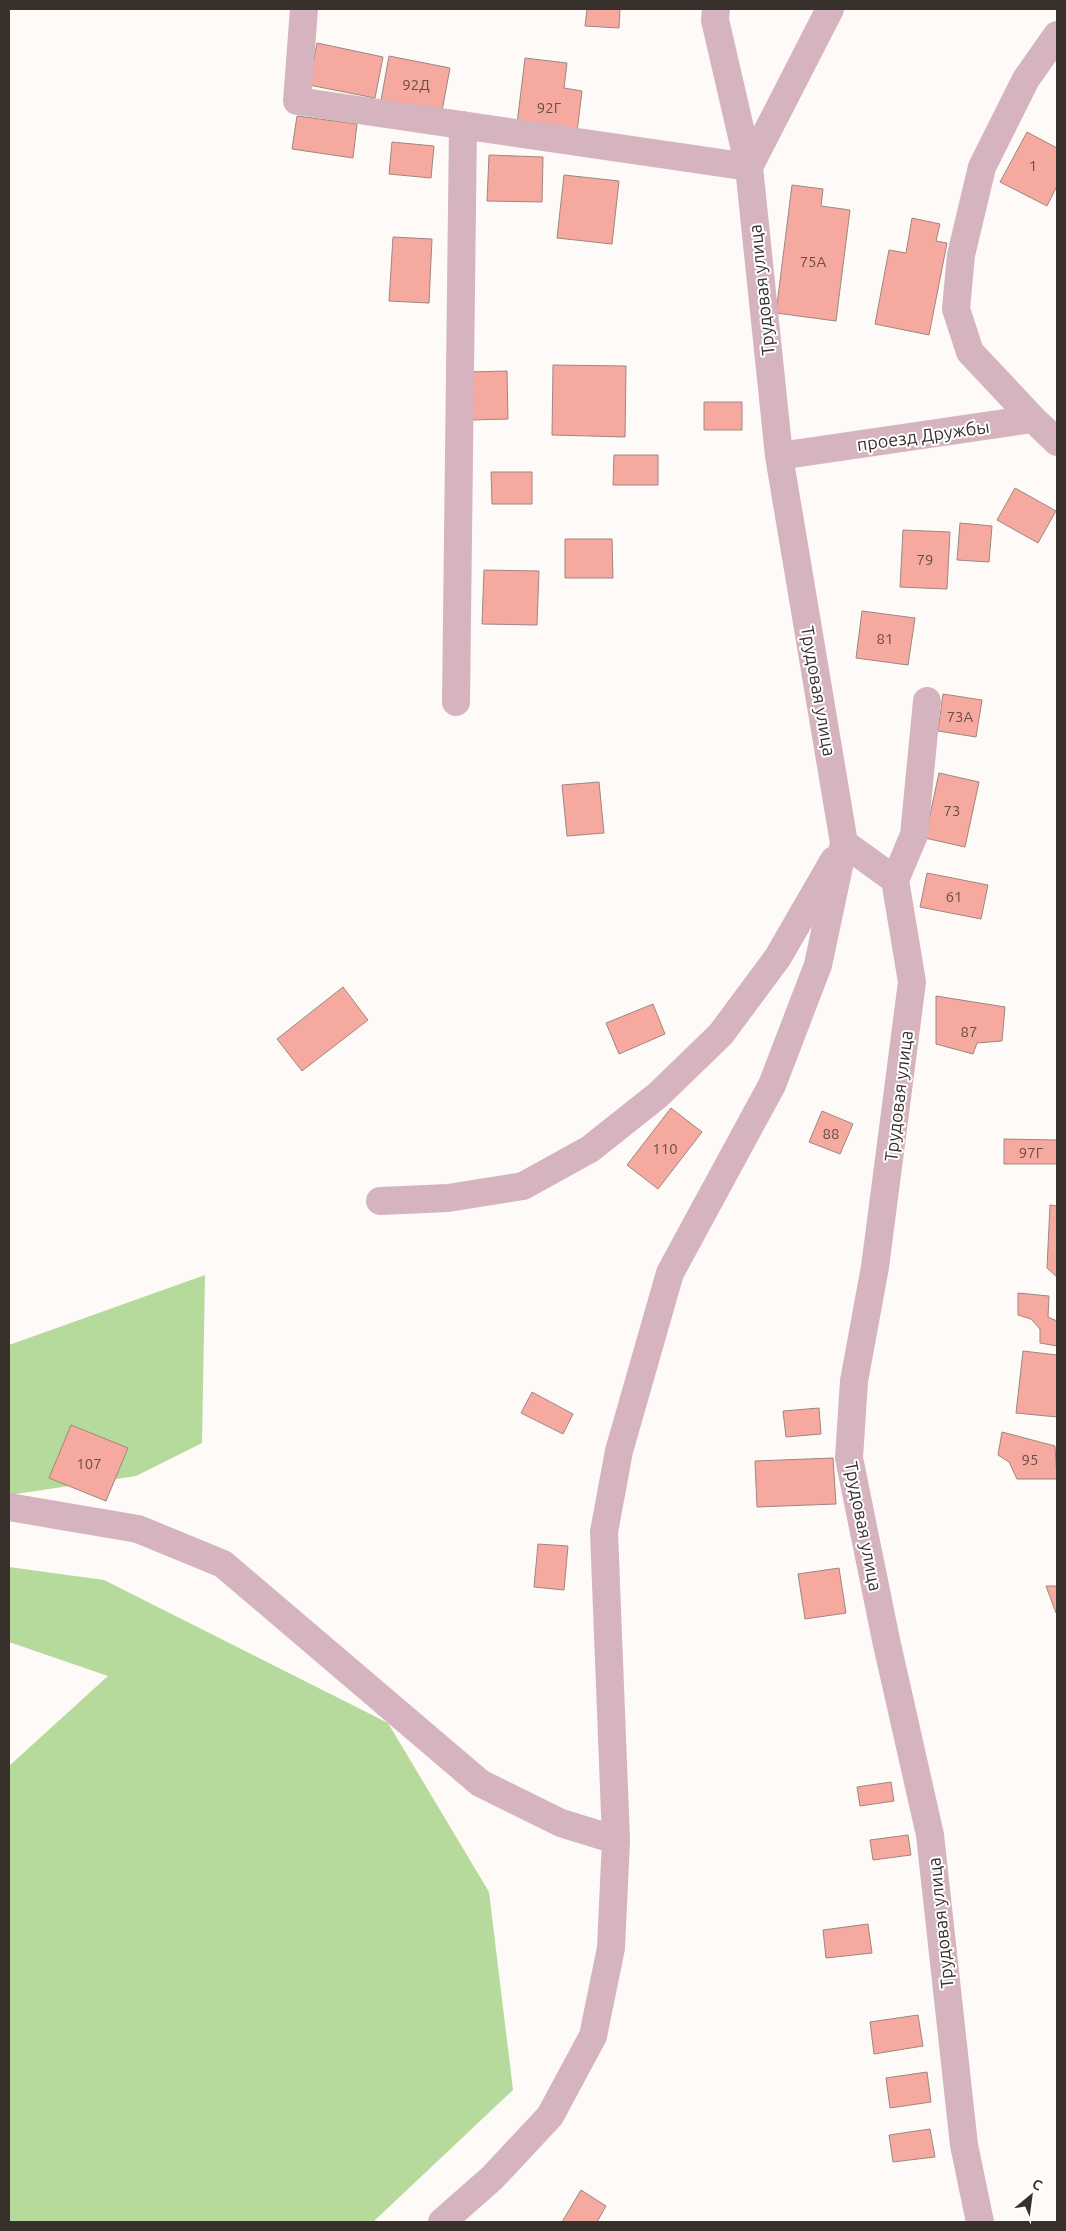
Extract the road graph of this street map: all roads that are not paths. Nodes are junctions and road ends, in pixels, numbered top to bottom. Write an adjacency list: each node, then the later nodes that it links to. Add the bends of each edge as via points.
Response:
1 (304, 9): 5 (street, via 297,101)
2 (716, 9): 6 (street, Трудовая улица, via 715,20)
3 (830, 9): 6 (street)
4 (1057, 35): 7 (street, via 1026,78 982,167 962,255 956,309 970,352)
5 (463, 125): 6 (street); 11 (street)
6 (749, 167): 9 (street, Трудовая улица)
7 (1033, 419): 8 (street); 9 (street, проезд Дружбы)
8 (1057, 442)
9 (779, 456): 12 (street, Трудовая улица)
10 (927, 701): 13 (street, via 914,835)
11 (456, 702)
12 (844, 843): 13 (street); 14 (street, via 778,957 721,1034 658,1096 590,1149 524,1186 448,1198); 16 (street, via 818,965 772,1085 670,1273 619,1451 604,1532)
13 (895, 880): 18 (street, Трудовая улица, via 912,982 875,1267 854,1381 849,1458 930,1835 964,2145)
14 (380, 1201)
15 (9, 1507): 16 (street, via 138,1528 224,1564 480,1783 561,1822)
16 (616, 1840): 17 (street, via 611,1948 593,2036 550,2116 492,2178)
17 (442, 2222)
18 (980, 2222)

